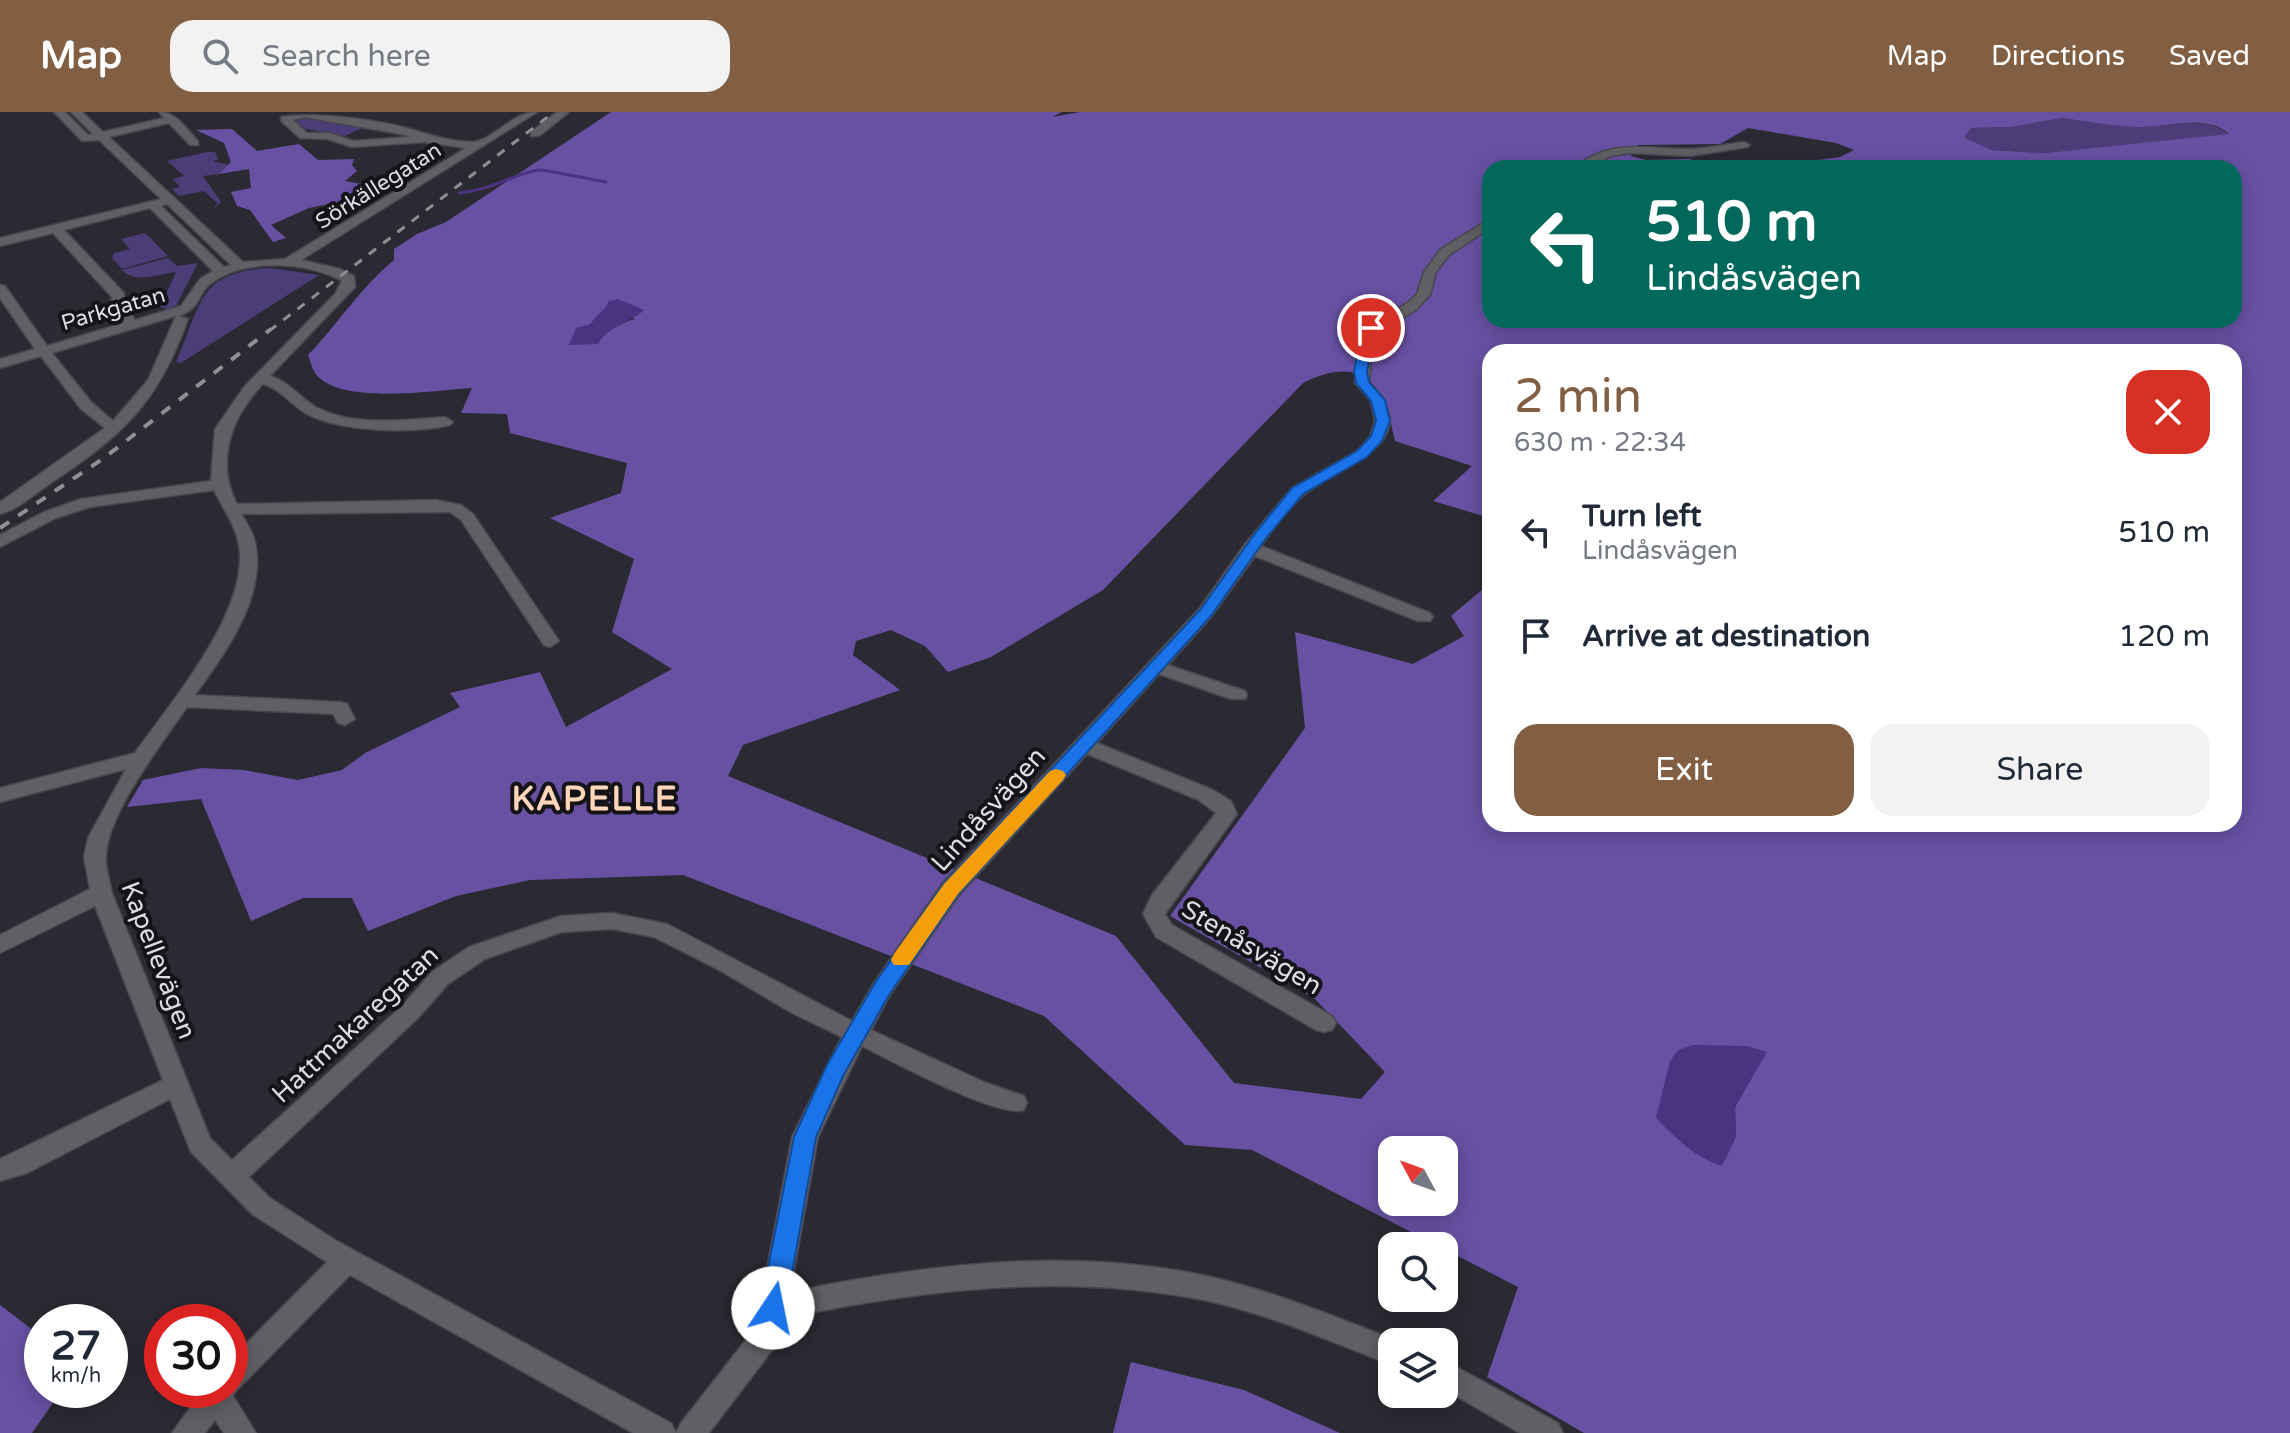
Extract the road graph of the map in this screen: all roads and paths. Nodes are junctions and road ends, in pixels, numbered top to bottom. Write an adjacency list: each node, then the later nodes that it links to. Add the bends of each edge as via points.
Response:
1 (59, 112): 8 (street)
2 (76, 112): 7 (street)
3 (532, 112): 12 (street, Sörkällegatan)
4 (564, 112): 6 (street)
5 (169, 116): 7 (street); 10 (street)
6 (535, 134)
7 (101, 136): 8 (street); 14 (street)
8 (86, 139): 15 (street)
9 (424, 139): 9 (street, via 382,126 305,114 285,119 304,136 329,136 347,144); 12 (street)
10 (194, 143)
11 (1744, 145): 13 (street, via 1696,152 1619,149)
12 (478, 146): 19 (street, Sörkällegatan)
13 (1592, 160)
14 (169, 200): 15 (street); 20 (street)
15 (153, 204): 16 (street); 21 (street)
16 (55, 228): 18 (street); 24 (street, via 119,296 118,305)
17 (1482, 228): 34 (street, Lindåsvägen, via 1445,252 1411,307 1366,335 1362,383 1378,400 1383,421 1377,438 1362,454 1298,491)
18 (0, 242)
19 (286, 264): 20 (street, Parkgatan); 27 (street, Parkgatan, via 345,276 348,287)
20 (239, 266): 21 (street, Parkgatan)
21 (221, 272): 24 (street, Parkgatan, via 202,284 186,309)
22 (0, 289): 25 (street)
23 (181, 319): 29 (street, via 144,398)
24 (132, 325): 25 (street, Parkgatan)
25 (44, 351): 26 (street, Parkgatan); 29 (street, via 102,424)
26 (0, 364)
27 (261, 379): 28 (street, via 279,382 308,409 329,417); 30 (street, via 223,429)
28 (445, 422)
29 (115, 428): 31 (street)
30 (219, 485): 32 (street, Kapellevägen); 33 (street, via 87,502)
31 (0, 509)
32 (233, 511): 36 (street, via 455,508 467,517); 39 (street, Kapellevägen, via 247,541 246,586 223,639)
33 (0, 542)
34 (1251, 548): 35 (street); 37 (street, Lindåsvägen, via 1205,613)
35 (1424, 617)
36 (550, 641)
37 (1156, 667): 38 (street); 41 (street, Lindåsvägen)
38 (1238, 695)
39 (185, 701): 40 (street, via 340,708); 42 (street, Kapellevägen)
40 (345, 719)
41 (1084, 745): 46 (street, Stenåsvägen, via 1224,806 1227,814 1216,832 1154,914 1164,931); 47 (street, Lindåsvägen, via 951,889)
42 (142, 758): 43 (street); 44 (street, Kapellevägen, via 98,838 95,857)
43 (0, 795)
44 (101, 893): 45 (street); 48 (street, Kapellevägen)
45 (0, 945)
46 (1324, 1023)
47 (857, 1033): 49 (street, Hattmakaregatan); 51 (street, Hattmakaregatan, via 659,930 612,921 561,924 477,953 440,978); 53 (street, Lindåsvägen, via 805,1137)
48 (176, 1085): 50 (street); 51 (street, Kapellevägen, via 200,1144)
49 (1015, 1103)
50 (0, 1170)
51 (232, 1176): 52 (street, Kapellevägen, via 261,1206)
52 (347, 1260): 55 (street); 61 (street, Kapellevägen)
53 (773, 1308): 54 (street, via 842,1293 991,1277 1100,1274 1208,1289); 62 (street, Lindåsvägen, via 769,1332)
54 (1378, 1347)
55 (248, 1362)
56 (1458, 1382): 63 (street)
57 (207, 1408): 59 (street)
58 (230, 1408): 60 (street)
59 (187, 1433)
60 (241, 1433)
61 (661, 1433)
62 (691, 1433)
63 (1548, 1433)

